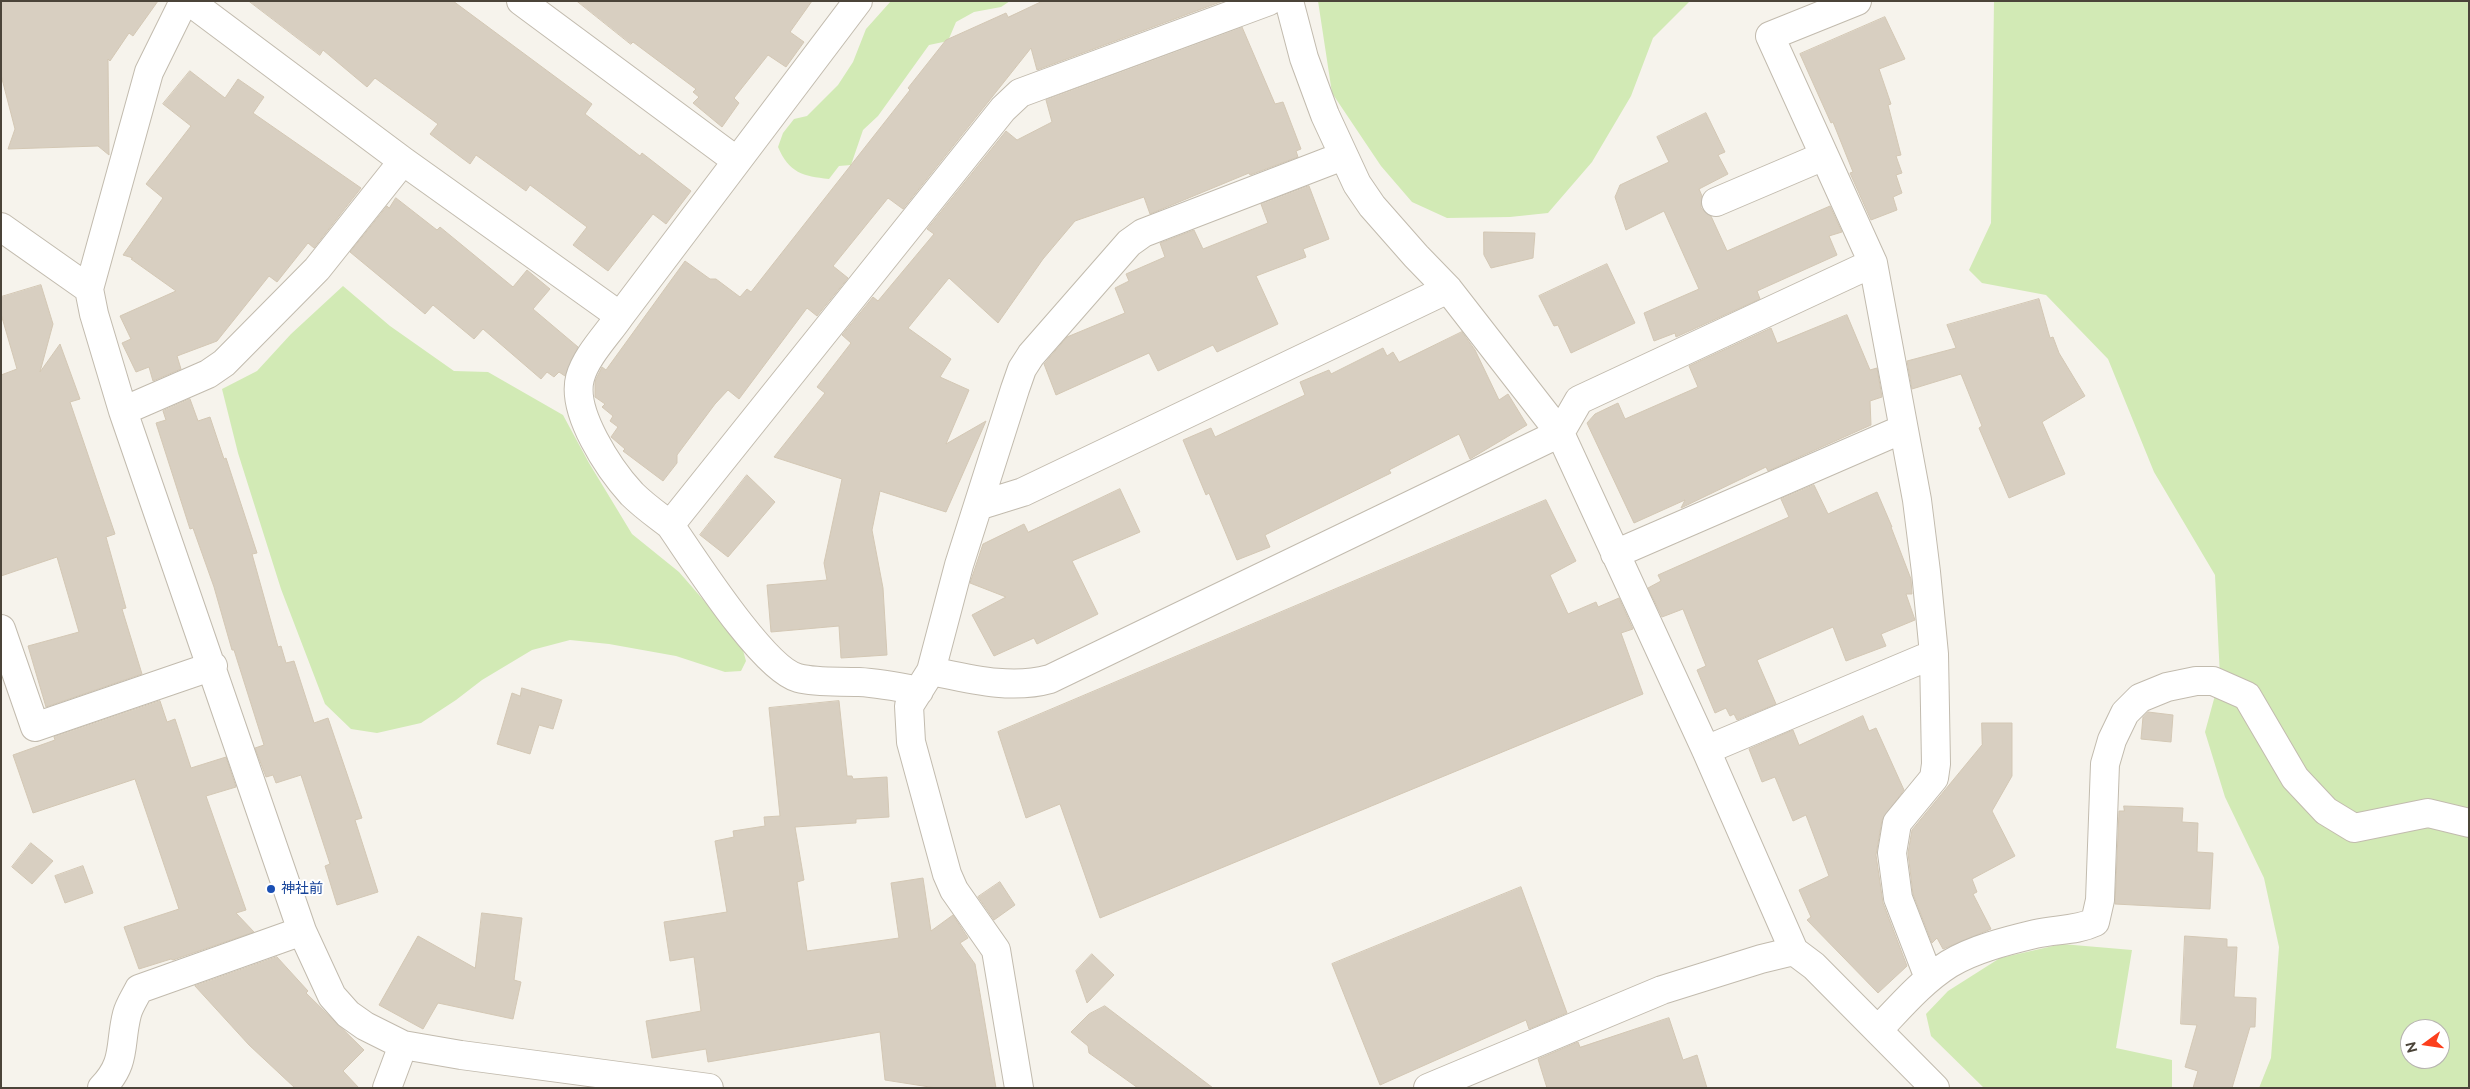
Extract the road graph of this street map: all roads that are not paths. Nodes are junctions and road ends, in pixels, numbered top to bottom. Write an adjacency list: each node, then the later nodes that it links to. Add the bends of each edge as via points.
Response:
1 (184, 1): 15 (street, via 149,72)
2 (189, 1): 10 (street)
3 (521, 1): 11 (street)
4 (1269, 1): 22 (street, via 1020,93 1003,109)
5 (1289, 1): 8 (street, via 1304,58)
6 (1857, 1): 9 (street, via 1770,36)
7 (853, 3): 11 (street)
8 (1343, 156): 16 (street, via 1372,206); 21 (street, via 1143,233 1129,243 1022,369)
9 (1824, 156): 12 (street); 14 (street)
10 (403, 161): 17 (street); 18 (street, via 317,269 224,363 208,374)
11 (737, 161): 17 (street)
12 (1716, 202)
13 (1, 227): 15 (street)
14 (1873, 263): 19 (street); 20 (street, via 1579,400)
15 (89, 289): 18 (street)
16 (1448, 289): 20 (street); 21 (street, via 1023,492)
17 (620, 316): 22 (street, via 581,377 578,390 582,412 604,455 630,492)
18 (123, 411): 26 (street)
19 (1903, 428): 23 (street); 25 (street, via 1917,500)
20 (1560, 433): 23 (street); 27 (street, via 1050,679 1024,684 978,680)
21 (978, 506): 27 (street)
22 (670, 525): 27 (street, via 715,590 764,654 779,668 796,678 812,681)
23 (1614, 554): 28 (street)
24 (1, 629): 26 (street, via 35,727)
25 (1934, 654): 28 (street); 32 (street, via 1934,778 1897,823 1892,853 1898,898)
26 (212, 666): 30 (street)
27 (925, 681): 38 (street, via 909,706 911,742 947,874 954,890 996,950)
28 (1706, 750): 31 (street)
29 (2469, 823): 32 (street, via 2428,813 2354,828 2326,811 2295,778 2247,696 2213,681 2196,680 2167,687 2140,698 2125,713 2112,740 2105,764 2100,900 2096,922 2082,928 2037,934 1986,947 1949,964)
30 (302, 931): 34 (street, via 332,996 348,1014 365,1026); 35 (street, via 139,989 127,1013 121,1054 114,1075)
31 (1794, 951): 33 (street, via 1814,966); 39 (street, via 1761,958 1662,990)
32 (1929, 978): 33 (street)
33 (1878, 1030): 40 (street)
34 (403, 1045): 36 (street); 37 (street)
35 (102, 1088)
36 (387, 1088)
37 (709, 1088)
38 (1019, 1088)
39 (1428, 1088)
40 (1935, 1088)

